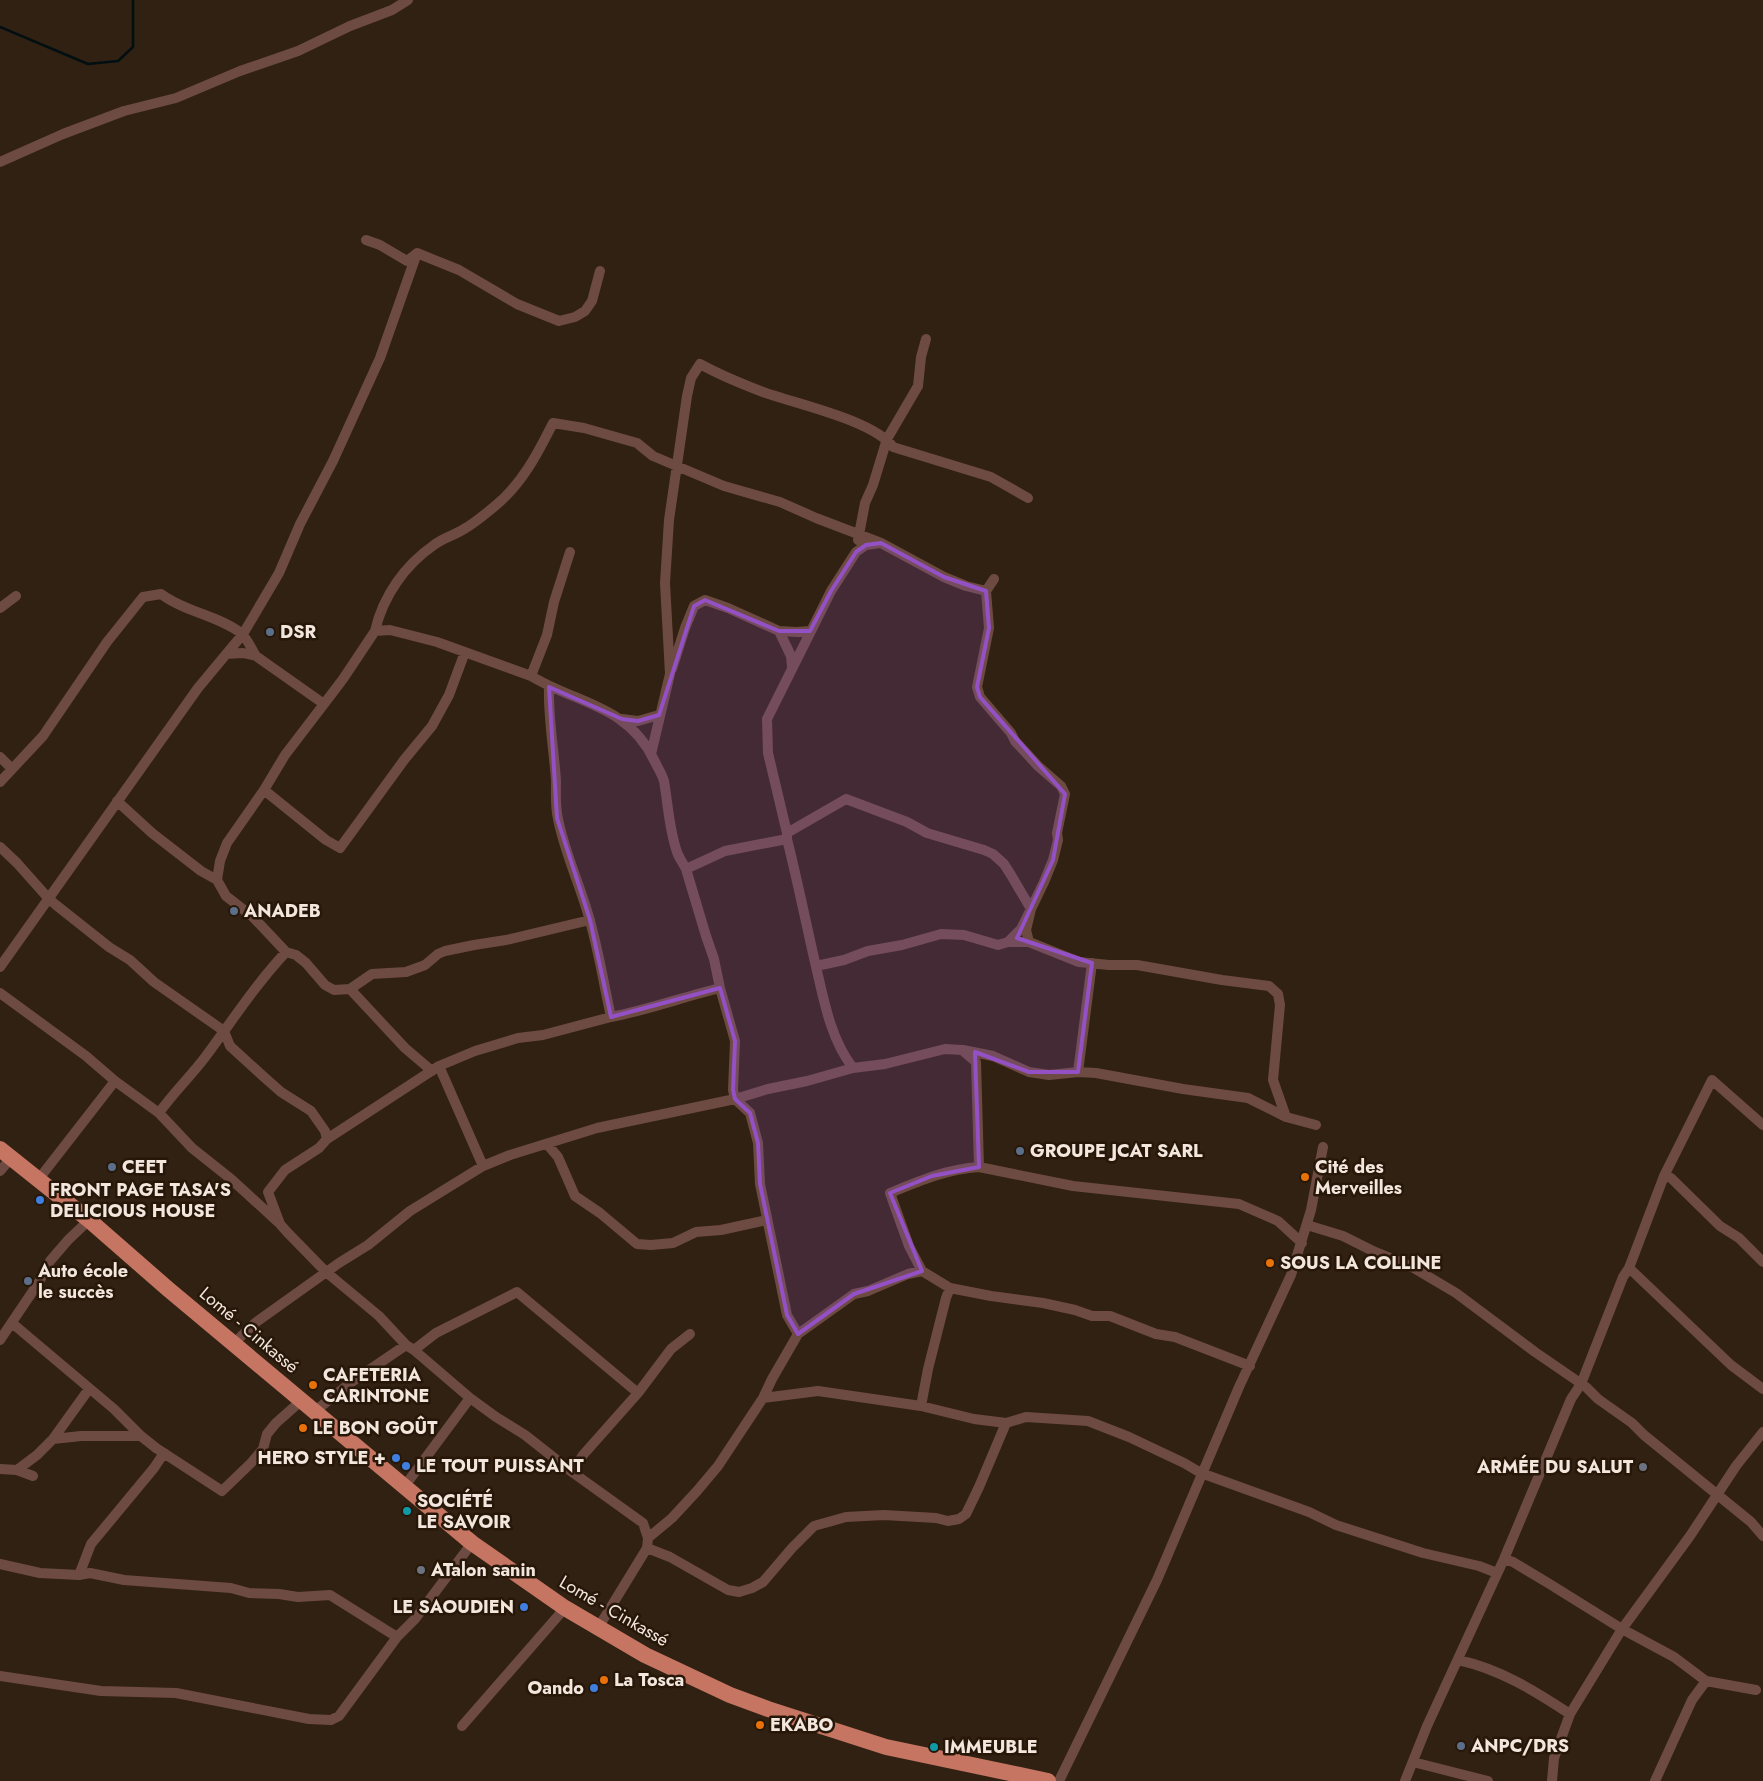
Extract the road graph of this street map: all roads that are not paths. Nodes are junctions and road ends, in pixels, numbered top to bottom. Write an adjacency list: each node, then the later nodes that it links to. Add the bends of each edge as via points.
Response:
1 (408, 0): 2 (street, via 298,51 176,98 124,111)
2 (0, 162)
3 (366, 240): 4 (street, via 407,261)
4 (417, 253): 5 (street, via 459,270 517,304 559,321 585,311 592,301); 21 (street, via 364,395 279,573)
5 (600, 271)
6 (926, 339): 7 (street, via 918,386)
7 (887, 440): 8 (street, via 859,425 764,392 700,364 691,378); 9 (street, via 893,447 991,477); 10 (street)
8 (677, 466): 10 (street, via 724,486 780,502); 18 (street, via 653,456 637,443 554,423 522,478 495,506 465,529 434,545 399,576 383,606); 26 (street, via 665,583)
9 (1028, 498)
10 (858, 534): 11 (street); 13 (street)
11 (881, 543): 13 (street, via 866,545); 15 (street, via 944,577)
12 (570, 552): 27 (street, via 547,635)
13 (856, 552): 20 (street)
14 (994, 579): 15 (street)
15 (986, 591): 43 (street, via 989,628 977,687 980,697 1015,741 1061,786 1065,794 1053,860)
16 (16, 596): 17 (street)
17 (0, 608)
18 (375, 631): 22 (street, via 390,630); 29 (street)
19 (779, 631): 20 (street); 25 (street, via 791,656); 26 (street, via 705,600 694,606)
20 (810, 631): 25 (street)
21 (243, 634): 23 (street); 24 (street); 34 (street, via 160,594 143,597 107,642 43,736)
22 (465, 652): 27 (street); 36 (street, via 449,695 432,726 340,848)
23 (226, 654): 24 (street); 37 (street)
24 (256, 656): 29 (street)
25 (792, 671): 38 (street, via 767,719 768,753)
26 (670, 674): 30 (street)
27 (531, 676): 28 (street)
28 (548, 687): 31 (street, via 589,702); 44 (street, via 557,818)
29 (324, 704): 36 (street, via 285,755)
30 (659, 715): 31 (street, via 638,722); 32 (street)
31 (622, 719): 32 (street)
32 (651, 754): 40 (street, via 663,778 677,853)
33 (0, 757): 34 (street)
34 (12, 769): 35 (street)
35 (0, 782)
36 (264, 790): 41 (street, via 227,843)
37 (117, 801): 41 (street, via 152,833); 42 (street)
38 (787, 836): 40 (street, via 725,850); 43 (street, via 846,799 927,833 993,854 1004,864); 49 (street)
39 (0, 847): 42 (street)
40 (686, 869): 51 (street)
41 (217, 880): 47 (street, via 226,896 253,917)
42 (49, 899): 50 (street); 55 (street, via 154,982)
43 (1031, 909): 45 (street, via 1022,929); 46 (street, via 1026,930)
44 (590, 920): 52 (street, via 446,951 425,965 406,972 372,974); 54 (street)
45 (1008, 942): 46 (street); 49 (street, via 998,945 964,935 942,934)
46 (1029, 942): 48 (street)
47 (286, 952): 52 (street, via 306,963 325,985 334,990); 55 (street)
48 (1092, 964): 59 (street); 63 (street, via 1136,965 1269,986 1278,994 1280,1005 1273,1080)
49 (816, 966): 58 (street, via 833,1030)
50 (0, 967)
51 (720, 988): 54 (street); 61 (street, via 735,1041 733,1090)
52 (350, 989): 57 (street, via 405,1048)
53 (0, 993): 60 (street)
54 (611, 1017): 57 (street, via 543,1035 518,1038 475,1051)
55 (224, 1031): 62 (street); 66 (street, via 230,1046 281,1092 311,1111 325,1130)
56 (962, 1050): 58 (street, via 944,1049 885,1064); 59 (street, via 993,1056 1029,1072 1049,1075); 71 (street, via 976,1062)
57 (436, 1068): 66 (street); 70 (street)
58 (853, 1068): 61 (street)
59 (1078, 1072): 63 (street, via 1248,1098)
60 (115, 1081): 62 (street); 74 (street)
61 (736, 1099): 67 (street, via 597,1128); 76 (street, via 750,1113 758,1143 760,1184)
62 (158, 1113): 77 (street, via 192,1148)
63 (1286, 1117): 64 (street)
64 (1316, 1125)
65 (1763, 1125): 73 (street, via 1712,1080)
66 (327, 1139): 77 (street, via 285,1170 268,1192)
67 (547, 1144): 70 (street); 76 (street, via 558,1157 575,1196 600,1212 637,1244 673,1243 696,1232)
68 (1323, 1147): 78 (street)
69 (6, 1154): 72 (street); 74 (highway, Lomé - Cinkassé)
70 (483, 1166): 83 (street, via 410,1211 368,1245)
71 (979, 1167): 79 (street, via 1073,1186 1239,1204 1278,1221); 82 (street, via 932,1176 890,1193 909,1246)
72 (0, 1171)
73 (1664, 1176): 80 (street, via 1671,1178); 81 (street)
74 (38, 1180): 75 (highway, Lomé - Cinkassé)
75 (90, 1220): 85 (street, via 50,1261); 89 (highway, Lomé - Cinkassé)
76 (767, 1220): 87 (street, via 787,1315)
77 (280, 1224): 83 (street)
78 (1307, 1225): 79 (street); 92 (street, via 1342,1236 1419,1271 1456,1293)
79 (1302, 1244): 91 (street)
80 (1763, 1262)
81 (1629, 1268): 92 (street); 94 (street, via 1731,1365)
82 (922, 1271): 84 (street); 87 (street, via 854,1294)
83 (326, 1272): 89 (street, via 255,1323); 90 (street, via 379,1316)
84 (950, 1288): 91 (street, via 1043,1303 1092,1316 1110,1316); 99 (street)
85 (12, 1323): 88 (street); 93 (street)
86 (690, 1334): 95 (street, via 671,1349)
87 (798, 1334): 97 (street)
88 (0, 1340)
89 (234, 1343): 98 (highway, Lomé - Cinkassé)
90 (410, 1348): 95 (street, via 517,1292); 96 (street); 100 (street, via 353,1382)
91 (1250, 1366): 109 (street)
92 (1581, 1384): 112 (street); 116 (street, via 1571,1399)
93 (89, 1389): 103 (street); 104 (street)
94 (1763, 1389)
95 (638, 1393): 108 (street, via 587,1450)
96 (470, 1398): 108 (street, via 525,1434); 111 (street)
97 (763, 1398): 99 (street, via 818,1391); 114 (street, via 718,1466)
98 (302, 1400): 100 (highway, Lomé - Cinkassé); 105 (street, via 276,1423 267,1434 263,1449 222,1492)
99 (921, 1406): 101 (street)
100 (315, 1411): 111 (highway, Lomé - Cinkassé)
101 (1006, 1423): 109 (street, via 1026,1417 1088,1421); 114 (street, via 975,1496 966,1514 959,1519 948,1521 884,1515 846,1517 814,1526 763,1582 739,1592 728,1590)
102 (1763, 1432): 112 (street)
103 (141, 1436): 104 (street); 105 (street)
104 (53, 1439): 107 (street)
105 (164, 1453): 119 (street, via 91,1544)
106 (0, 1469): 107 (street)
107 (17, 1470): 110 (street)
108 (572, 1472): 114 (street, via 643,1523)
109 (1201, 1473): 118 (street, via 1336,1525); 132 (street, via 1157,1580)
110 (33, 1476)
111 (404, 1487): 115 (highway, Lomé - Cinkassé)
112 (1717, 1496): 113 (street, via 1751,1522); 122 (street)
113 (1763, 1536)
114 (647, 1543): 121 (street)
115 (472, 1544): 120 (highway, Lomé - Cinkassé); 123 (street, via 415,1619)
116 (1504, 1559): 118 (street); 122 (street)
117 (0, 1564): 119 (street, via 40,1573)
118 (1497, 1573): 124 (street)
119 (79, 1575): 123 (street, via 90,1573 124,1580 231,1588 249,1593 330,1595)
120 (565, 1608): 121 (highway, Lomé - Cinkassé); 129 (street)
121 (598, 1628): 131 (highway, Lomé - Cinkassé, via 645,1655 768,1710 886,1748)
122 (1622, 1630): 126 (street, via 1674,1657); 128 (street)
123 (397, 1637): 125 (street, via 339,1716 332,1720 309,1719 176,1693 101,1691)
124 (1458, 1660): 128 (street, via 1519,1682); 130 (street)
125 (0, 1676)
126 (1706, 1681): 127 (street); 136 (street, via 1692,1700)
127 (1756, 1690)
128 (1570, 1714): 135 (street, via 1554,1758)
129 (462, 1726)
130 (1413, 1762): 133 (street); 134 (street)
131 (1048, 1781)
132 (1059, 1781)
133 (1405, 1781)
134 (1488, 1781)
135 (1552, 1781)
136 (1655, 1781)

